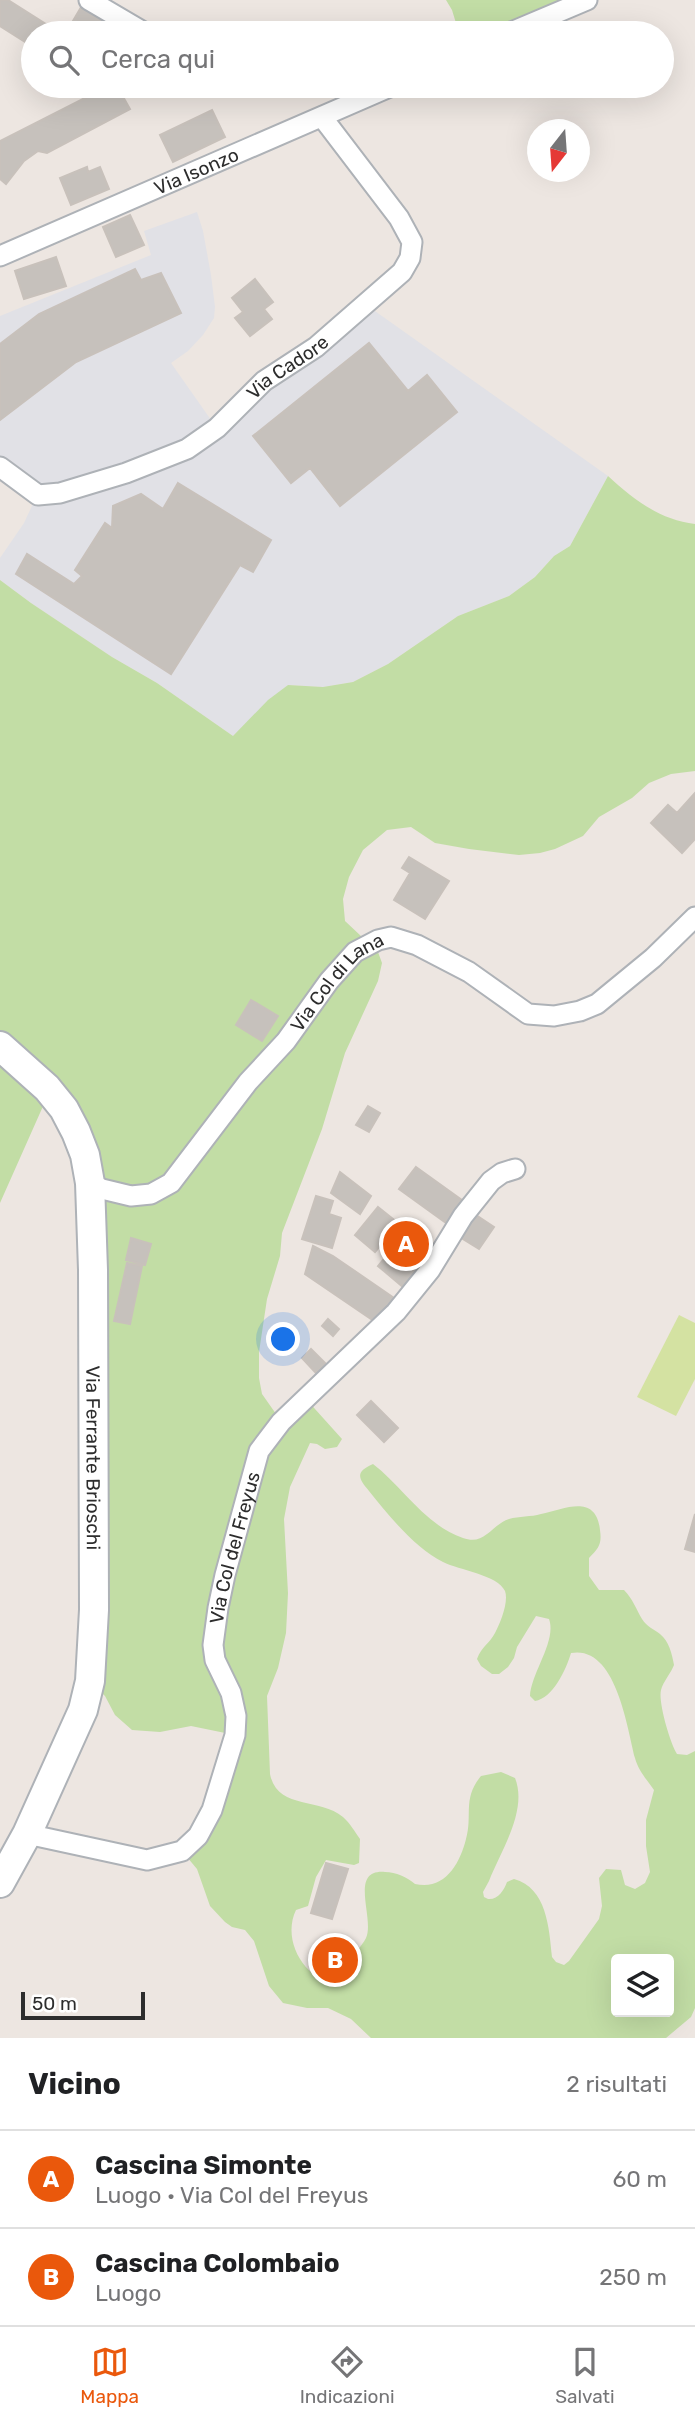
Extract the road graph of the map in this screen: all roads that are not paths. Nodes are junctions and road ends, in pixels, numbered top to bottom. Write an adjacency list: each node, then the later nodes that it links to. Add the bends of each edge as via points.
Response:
1 (89, 0): 3 (street)
2 (587, 0): 4 (street)
3 (125, 21)
4 (537, 21)
5 (365, 98): 6 (street, Via Isonzo)
6 (322, 117): 7 (street, Via Isonzo); 8 (street, Via Cadore, via 412,242 402,272 316,347 264,381 217,428 187,449 60,493 38,495)
7 (0, 256)
8 (0, 467)
9 (695, 917): 12 (street, Via Col di Lana, via 597,1004 554,1016 528,1014 469,972 417,945 391,937 378,940 355,952 329,981 171,1184 151,1194 131,1196)
10 (0, 1046): 12 (street, Via Ferrante Brioschi, via 64,1109 85,1155)
11 (515, 1169): 13 (street, Via Col del Freyus, via 491,1181 396,1312 281,1422 259,1451 225,1575 213,1645 231,1693 235,1735 212,1810 198,1836 182,1852 147,1860)
12 (90, 1183): 13 (street, Via Ferrante Brioschi, via 94,1597 90,1681 83,1710)
13 (27, 1834): 14 (street, Via Ferrante Brioschi)
14 (0, 1883)

